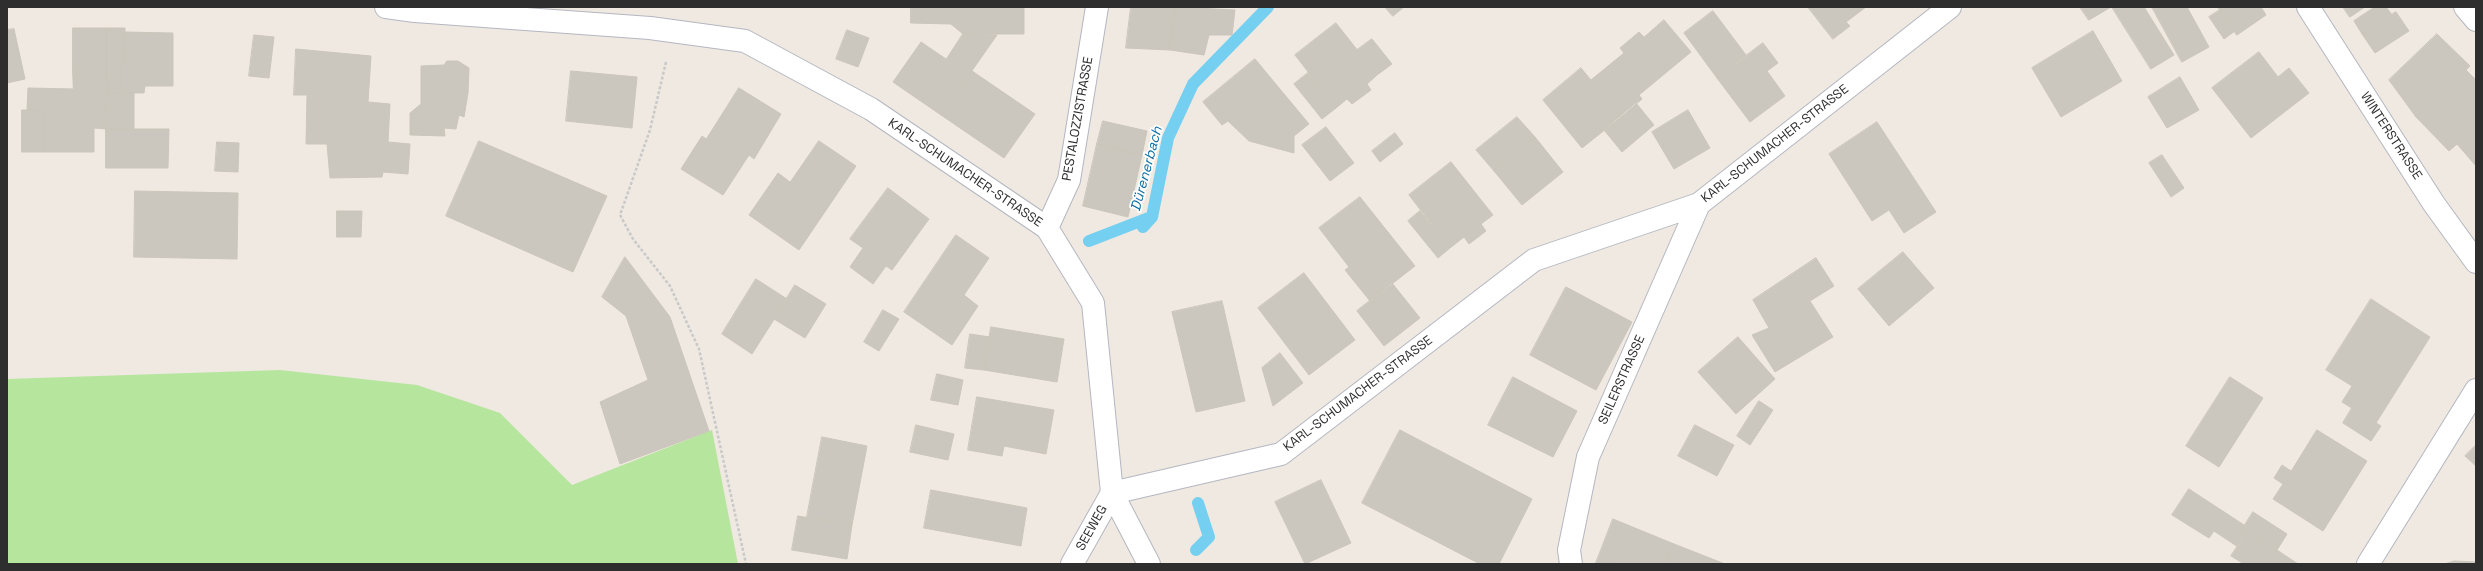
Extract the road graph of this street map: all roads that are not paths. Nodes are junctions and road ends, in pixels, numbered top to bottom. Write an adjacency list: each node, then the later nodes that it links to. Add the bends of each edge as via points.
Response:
1 (386, 7): 6 (street, KARL-SCHUMACHER-STRASSE)
2 (1097, 7): 9 (street, PESTALOZZISTRASSE, via 1069,180)
3 (1950, 7): 8 (street, KARL-SCHUMACHER-STRASSE)
4 (2308, 7): 10 (street, WINTERSTRASSE, via 2434,204)
5 (2465, 7): 7 (street)
6 (415, 9): 9 (street, KARL-SCHUMACHER-STRASSE, via 674,31 745,41 871,109)
7 (2476, 20)
8 (1699, 204): 12 (street, KARL-SCHUMACHER-STRASSE, via 1534,260 1281,454); 15 (street, SEILERSTRASSE, via 1588,457 1569,550)
9 (1047, 228): 12 (street, KARL-SCHUMACHER-STRASSE, via 1093,303)
10 (2476, 262)
11 (2476, 390): 16 (street)
12 (1112, 493): 13 (street, SEEWEG); 14 (street)
13 (1072, 564)
14 (1149, 564)
15 (1571, 564)
16 (2368, 564)

